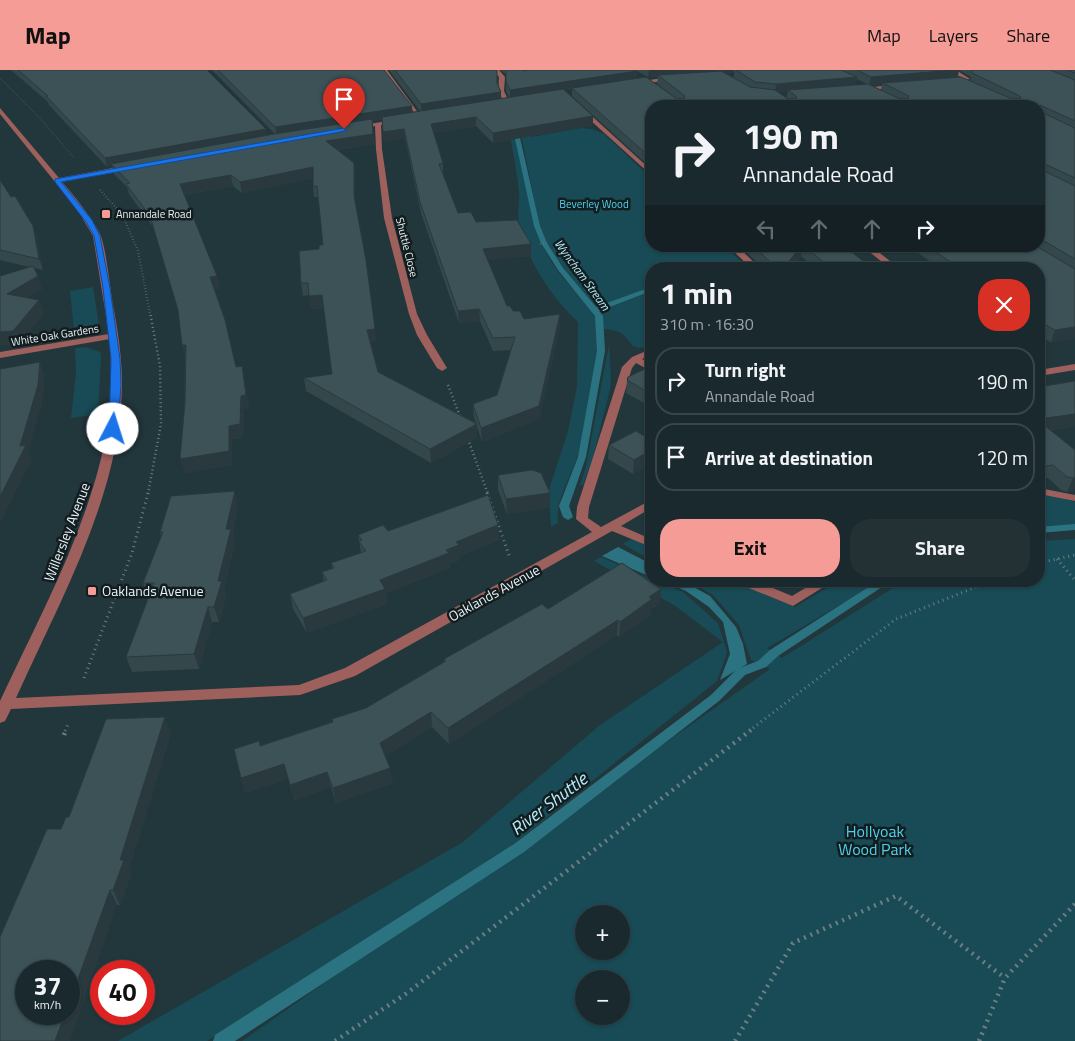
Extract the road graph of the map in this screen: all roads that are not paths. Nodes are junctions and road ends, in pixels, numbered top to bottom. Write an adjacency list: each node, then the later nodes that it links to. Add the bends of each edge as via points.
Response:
1 (384, 70): 23 (street)
2 (496, 70): 18 (street, via 502,77 500,90)
3 (952, 70): 8 (street, via 968,79)
4 (636, 75): 6 (street)
5 (679, 78): 6 (street)
6 (646, 81): 10 (street); 11 (street)
7 (853, 81): 14 (street)
8 (960, 82): 9 (street); 13 (street)
9 (942, 83)
10 (628, 84)
11 (653, 86)
12 (905, 86): 14 (street)
13 (969, 86)
14 (868, 88): 15 (street); 16 (street)
15 (850, 90)
16 (877, 93)
17 (518, 102): 18 (street)
18 (507, 103): 20 (street)
19 (574, 104): 31 (street)
20 (496, 105)
21 (0, 110): 26 (street, Willersley Avenue)
22 (430, 116): 23 (street)
23 (420, 117): 24 (street)
24 (412, 118)
25 (404, 120): 28 (street)
26 (11, 122): 27 (street); 32 (street, Willersley Avenue)
27 (0, 124)
28 (378, 124): 29 (street); 43 (street, Shuttle Close, via 388,218 413,314)
29 (350, 128)
30 (136, 166): 32 (street)
31 (645, 168)
32 (57, 181): 37 (street, Willersley Avenue, via 90,222 97,236)
33 (739, 252): 35 (street)
34 (874, 252): 36 (street)
35 (749, 262)
36 (887, 262)
37 (114, 336): 38 (street, White Oak Gardens); 52 (street, Willersley Avenue, via 116,384 113,429 101,485 81,542)
38 (0, 355)
39 (645, 355): 40 (street)
40 (635, 359): 41 (street); 48 (street, via 626,367 583,507 582,519)
41 (645, 365)
42 (1075, 367): 44 (street)
43 (442, 368)
44 (1045, 372)
45 (1045, 492): 46 (street)
46 (1075, 498)
47 (645, 506): 48 (street, Oaklands Avenue)
48 (606, 529): 49 (street); 52 (street, Oaklands Avenue, via 350,672 300,690)
49 (645, 541)
50 (758, 587): 51 (street, via 793,602)
51 (817, 587)
52 (3, 710)

